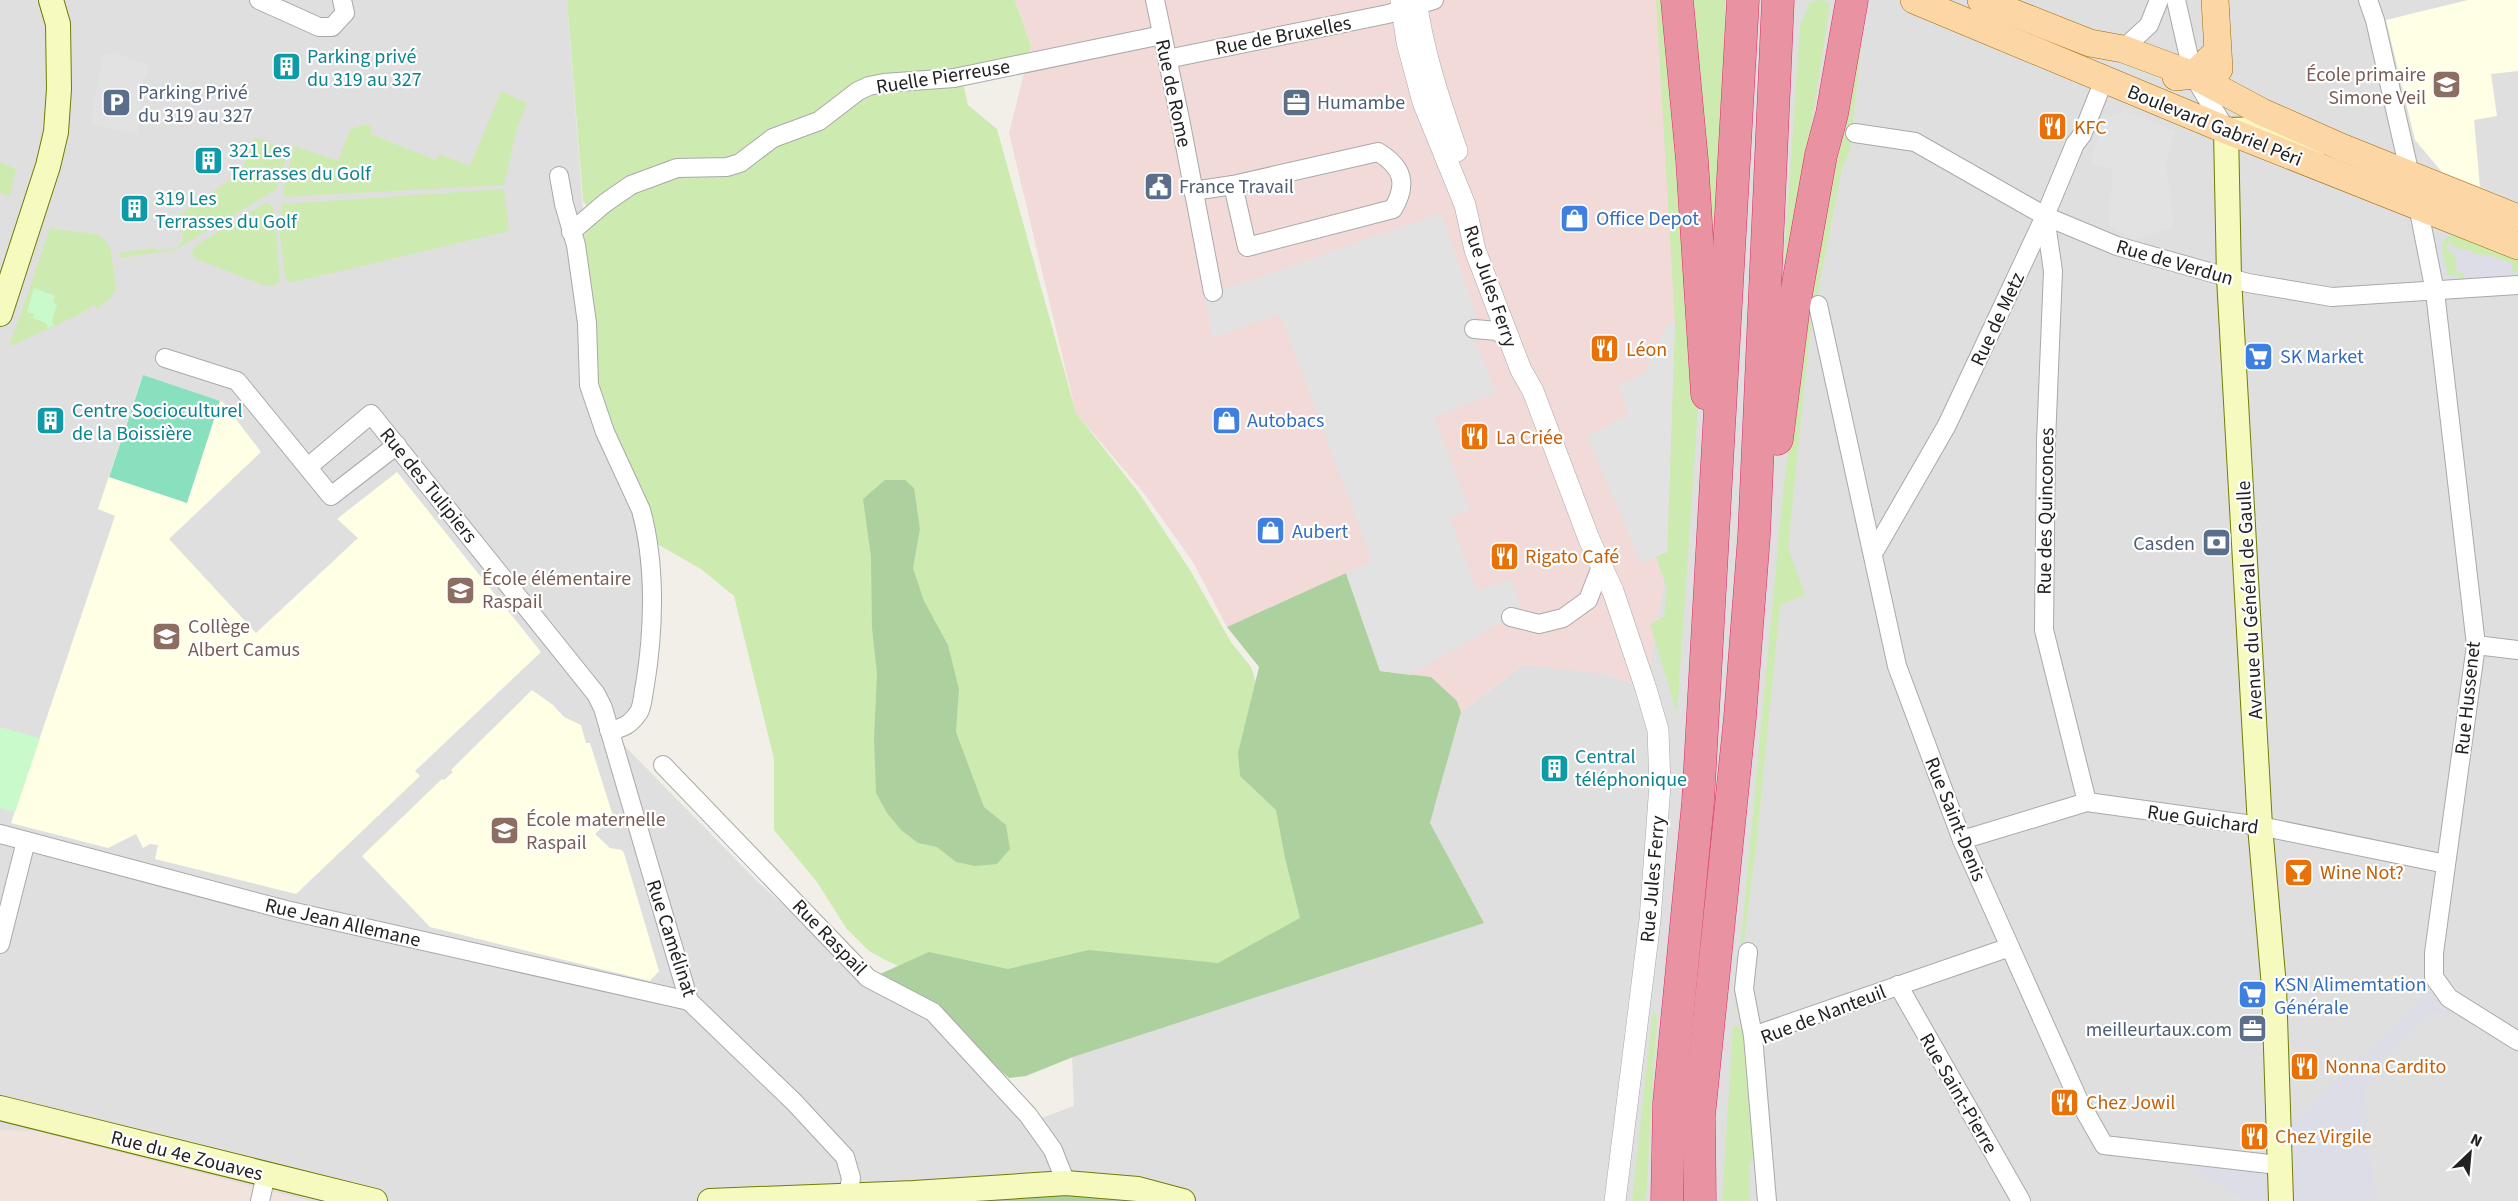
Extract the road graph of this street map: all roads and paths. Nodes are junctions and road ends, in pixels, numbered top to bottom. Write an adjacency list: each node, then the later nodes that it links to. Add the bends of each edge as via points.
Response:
1 (51, 0): 44 (main road, via 58,24 56,132)
2 (259, 0): 3 (street, via 319,27 332,27 345,13)
3 (342, 0)
4 (1155, 0): 18 (street, Rue de Rome)
5 (1677, 0): 47 (highway, via 1692,160 1705,390)
6 (1743, 0): 47 (highway)
7 (1842, 0): 28 (highway, via 1822,112)
8 (1852, 0): 28 (highway)
9 (1914, 0): 17 (main road, Boulevard Gabriel Péri)
10 (1981, 0): 19 (main road, Boulevard Gabriel Péri, via 2090,43)
11 (2160, 0): 19 (street, via 2149,25)
12 (2176, 0): 22 (street)
13 (2215, 0): 20 (main road, Avenue du Général de Gaulle)
14 (2368, 0): 29 (street)
15 (1414, 3): 21 (street, Rue de Bruxelles); 42 (street, Rue Jules Ferry, via 1407,42 1423,102 1465,205 1475,250); 52 (street, Rue Jules Ferry, via 1436,90 1491,251 1598,536)
16 (1777, 6): 50 (highway)
17 (1951, 16): 22 (main road, via 1981,20 2149,79); 23 (main road, Boulevard Gabriel Péri)
18 (1162, 35): 21 (street, Rue de Rome); 36 (street, Ruelle Pierreuse, via 954,78 869,86 819,121 773,138 740,163 677,168 631,185)
19 (2123, 49): 22 (main road, Boulevard Gabriel Péri)
20 (2217, 52): 22 (main road); 24 (main road, Avenue du Général de Gaulle)
21 (1167, 59): 32 (street, Rue de Rome)
22 (2193, 75): 24 (main road, Boulevard Gabriel Péri); 25 (street)
23 (2104, 80): 25 (main road, Boulevard Gabriel Péri); 34 (street, Rue de Metz)
24 (2221, 90): 25 (main road, Avenue du Général de Gaulle); 27 (main road, Boulevard Gabriel Péri)
25 (2226, 130): 27 (main road, via 2265,129 2322,152); 33 (main road, Boulevard Gabriel Péri); 38 (main road, Avenue du Général de Gaulle)
26 (1855, 134): 34 (street, Rue de Verdun, via 1915,142)
27 (2341, 147): 29 (main road, Boulevard Gabriel Péri)
28 (1821, 155): 50 (highway, via 1794,306 1776,450)
29 (2410, 175): 35 (main road, Boulevard Gabriel Péri)
30 (559, 176): 36 (street)
31 (1233, 185): 31 (street, via 1247,247 1394,209 1402,194 1400,174 1392,160 1378,152); 32 (street)
32 (1193, 191): 40 (street, Rue de Rome)
33 (2418, 206): 37 (main road, Boulevard Gabriel Péri); 41 (street, Rue Hussenet)
34 (2045, 216): 38 (street, Rue de Verdun, via 2117,246); 51 (street, Rue de Metz, via 1947,425); 58 (street, Rue des Quinconces, via 2053,272 2044,630)
35 (2518, 218)
36 (571, 232): 56 (street, via 587,323 589,385 605,432 641,510 652,590 651,647 640,711 623,729)
37 (2518, 246)
38 (2229, 278): 41 (street, Rue de Verdun, via 2332,297); 59 (main road, Avenue du Général de Gaulle)
39 (2518, 285): 41 (street, Rue de Verdun)
40 (1213, 292)
41 (2435, 292): 54 (street, Rue Hussenet)
42 (1496, 305): 45 (street, Rue Jules Ferry); 45 (street, via 1496,316 1474,329 1498,331)
43 (1818, 305): 51 (street, Rue Saint-Denis)
44 (0, 314)
45 (1510, 342): 52 (street, Rue Jules Ferry)
46 (165, 358): 49 (street, via 237,381)
47 (1721, 420): 82 (highway, via 1698,802 1669,1103)
48 (397, 445): 49 (street, via 332,495); 49 (street, Rue des Tulipiers, via 371,414); 56 (street, Rue des Tulipiers, via 596,694)
49 (308, 467)
50 (1754, 536): 83 (highway, via 1740,717 1699,1116)
51 (1874, 552): 61 (street, Rue Saint-Denis, via 1898,666)
52 (1602, 564): 53 (street, via 1588,600 1563,618 1539,624); 81 (street, Rue Jules Ferry, via 1653,710 1658,730 1660,785 1650,920)
53 (1511, 617)
54 (2476, 645): 55 (street); 63 (street, Rue Hussenet)
55 (2518, 650)
56 (609, 730): 68 (street, Rue Camélinat)
57 (663, 765): 74 (street, Rue Raspail, via 868,978 933,1012 1028,1115 1053,1150)
58 (2087, 802): 59 (street, Rue Guichard); 61 (street, Rue Guichard)
59 (2260, 826): 63 (street, Rue Guichard); 72 (main road, Avenue du Général de Gaulle, via 2274,987)
60 (0, 834): 62 (street, Rue Jean Allemane)
61 (1962, 840): 65 (street, Rue Saint-Denis)
62 (26, 841): 64 (street); 68 (street, Rue Jean Allemane, via 286,910)
63 (2446, 864): 70 (street, Rue Hussenet, via 2434,977 2449,998)
64 (0, 945)
65 (2010, 947): 67 (street, Rue de Nanteuil); 72 (street, Rue Saint-Denis, via 2079,1101 2104,1145)
66 (1748, 952): 69 (street, via 1743,990)
67 (1898, 985): 69 (street, Rue de Nanteuil); 85 (street, Rue Saint-Pierre)
68 (688, 1001): 75 (street, Rue Camélinat, via 794,1102 845,1157 851,1178)
69 (1753, 1036): 84 (street, Rue de Nanteuil)
70 (2518, 1041)
71 (0, 1108): 73 (main road, Rue du 4e Zouaves)
72 (2278, 1165): 86 (main road, Avenue du Général de Gaulle)
73 (266, 1174): 77 (street); 78 (main road, Rue du 4e Zouaves)
74 (1066, 1183): 76 (main road); 80 (main road, via 1138,1190)
75 (848, 1196): 76 (main road); 79 (main road)
76 (914, 1197)
77 (260, 1201)
78 (375, 1201)
79 (710, 1201)
80 (1183, 1201)
81 (1615, 1201)
82 (1667, 1201)
83 (1700, 1201)
84 (1767, 1201)
85 (2021, 1201)
86 (2280, 1201)

